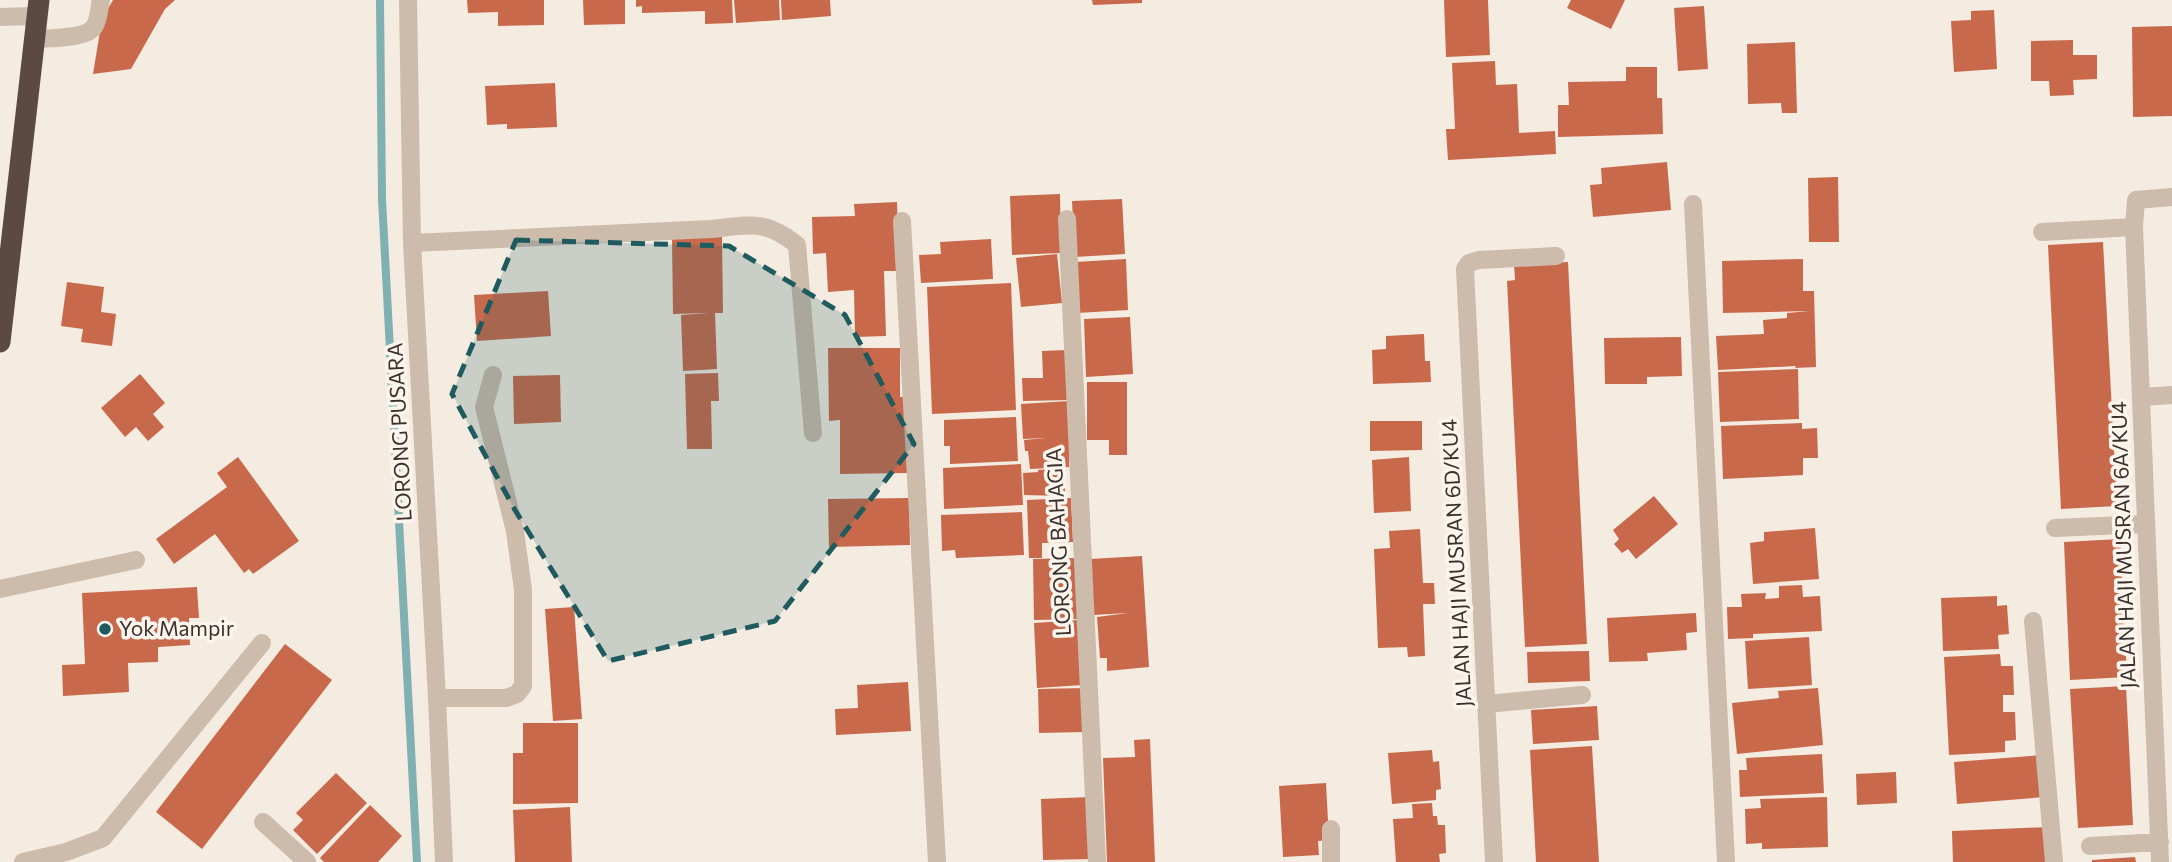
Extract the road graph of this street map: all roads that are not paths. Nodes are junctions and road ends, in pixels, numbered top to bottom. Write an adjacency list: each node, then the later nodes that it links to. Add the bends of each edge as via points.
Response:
1 (101, 0): 5 (street, via 95,26 89,32)
2 (408, 0): 12 (street, LORONG PUSARA)
3 (38, 8): 4 (street); 5 (highway)
4 (0, 18)
5 (34, 39): 13 (highway)
6 (2172, 197): 10 (street, via 2136,200)
7 (1693, 204): 40 (street)
8 (1066, 219): 37 (street, LORONG BAHAGIA)
9 (902, 221): 36 (street)
10 (2134, 227): 11 (street); 18 (street, JALAN HAJI MUSRAN 6A/KU4)
11 (2042, 232)
12 (411, 243): 19 (street, via 770,227 797,245); 27 (street, LORONG PUSARA)
13 (5, 244): 15 (highway)
14 (1556, 256): 28 (street, JALAN HAJI MUSRAN 6D/KU4, via 1479,260 1465,269)
15 (0, 342)
16 (493, 375): 27 (street, via 484,407 515,531 523,590 523,687 506,698)
17 (2172, 396): 18 (street)
18 (2141, 397): 20 (street, JALAN HAJI MUSRAN 6A/KU4)
19 (813, 433)
20 (2146, 524): 21 (street); 31 (street, JALAN HAJI MUSRAN 6A/KU4)
21 (2055, 528)
22 (136, 560): 23 (street)
23 (0, 589)
24 (2033, 621): 41 (street)
25 (262, 643): 33 (street, via 103,838)
26 (1582, 695): 28 (street)
27 (438, 698): 35 (street, LORONG PUSARA)
28 (1487, 704): 39 (street, JALAN HAJI MUSRAN 6D/KU4)
29 (263, 822): 34 (street)
30 (1331, 829): 38 (street)
31 (2160, 842): 32 (street); 42 (street, JALAN HAJI MUSRAN 6A/KU4)
32 (2090, 846)
33 (23, 862)
34 (307, 862)
35 (444, 862)
36 (937, 862)
37 (1097, 862)
38 (1331, 862)
39 (1494, 862)
40 (1726, 862)
41 (2054, 862)
42 (2161, 862)

